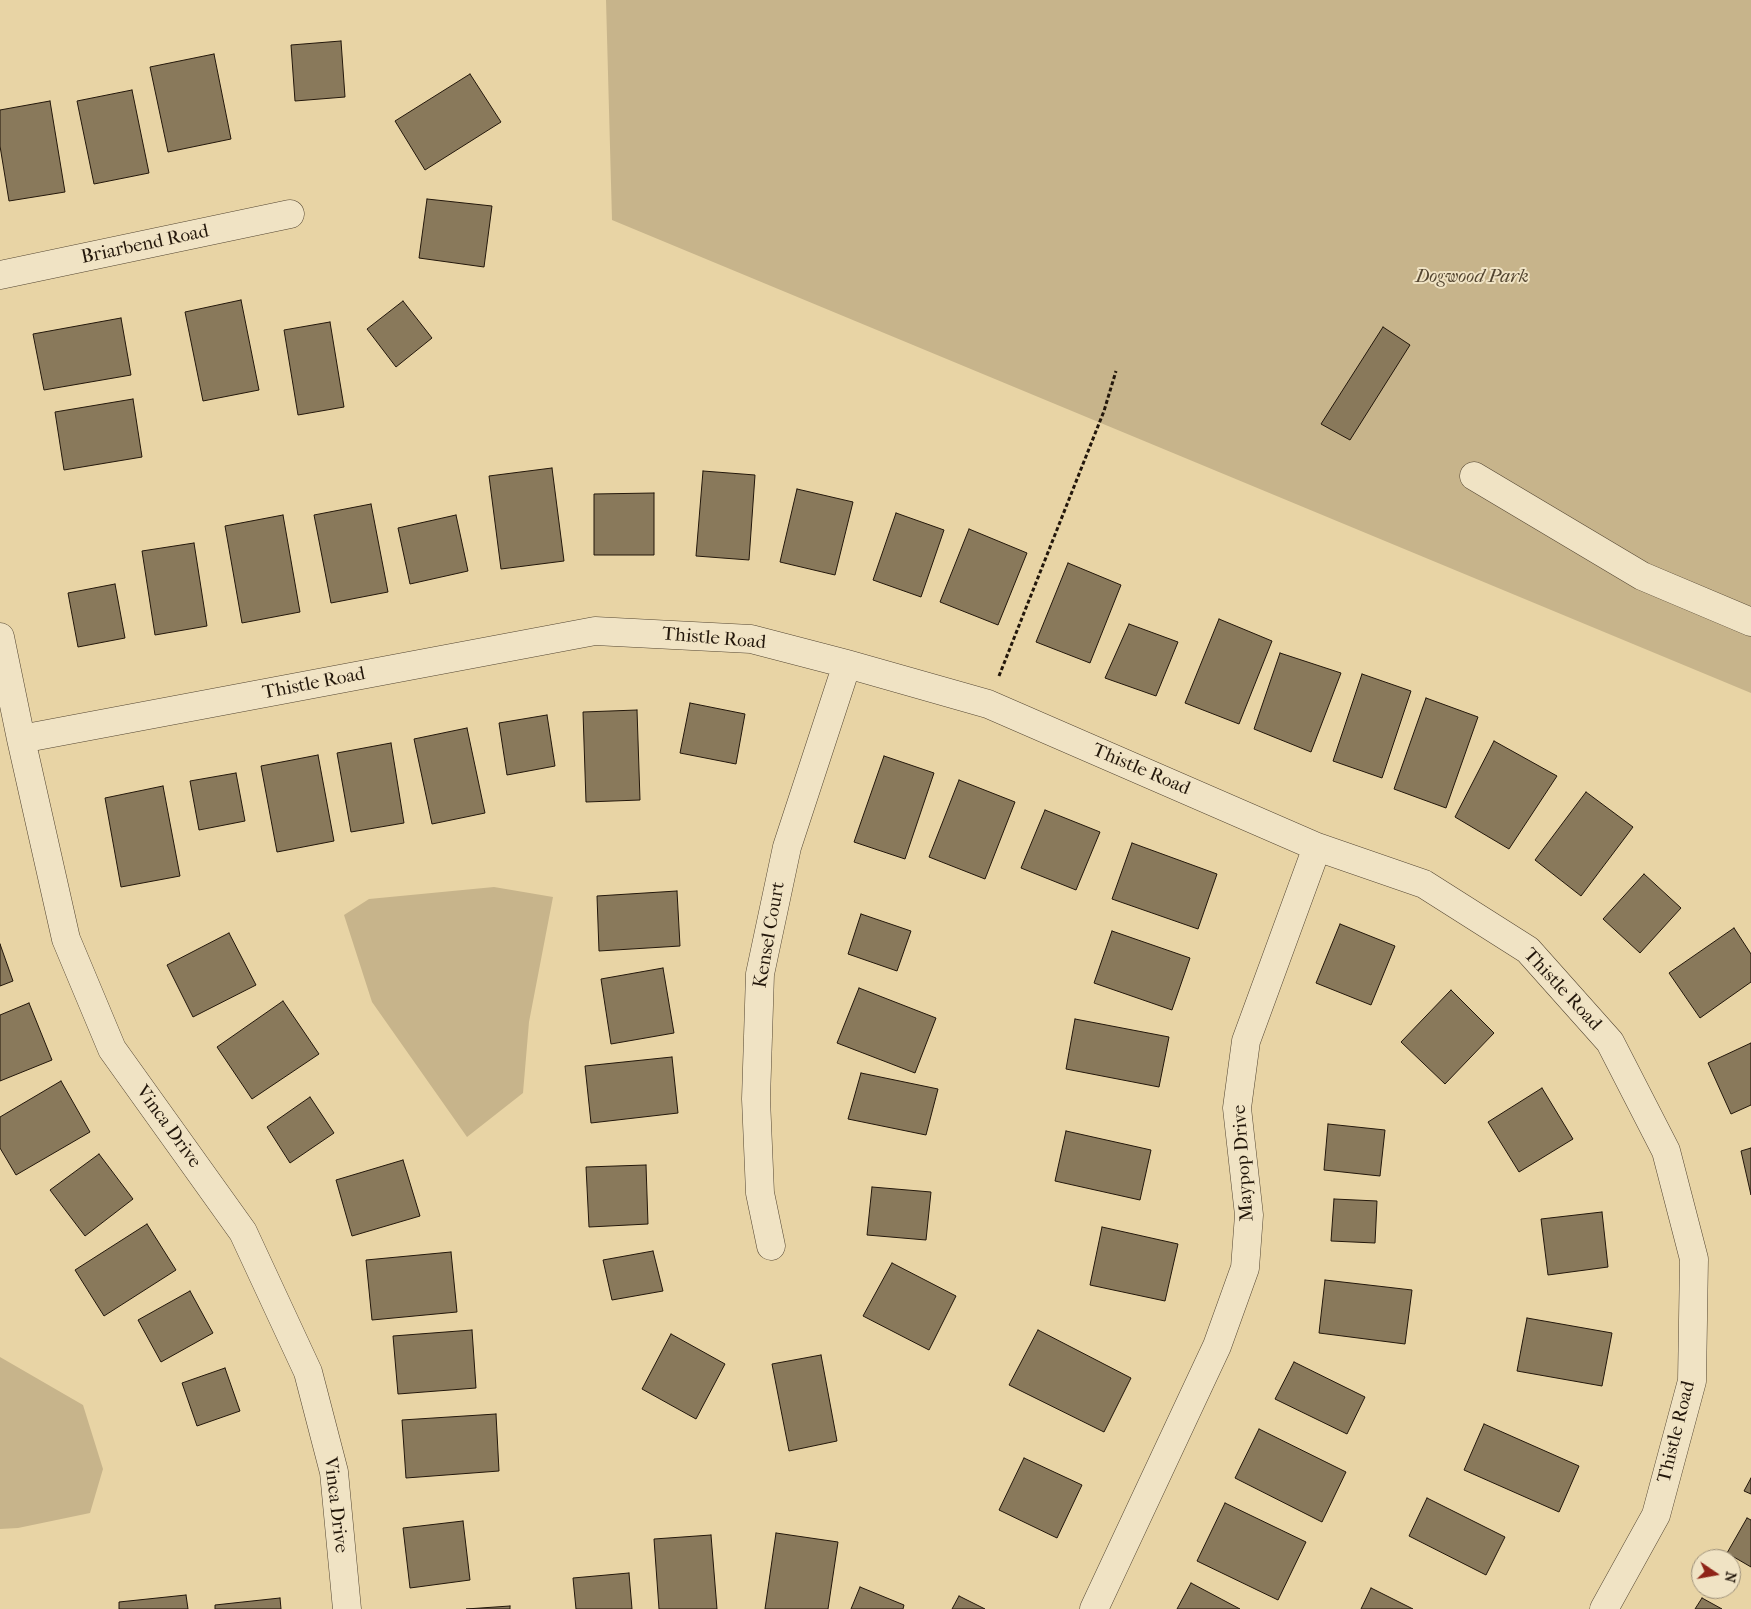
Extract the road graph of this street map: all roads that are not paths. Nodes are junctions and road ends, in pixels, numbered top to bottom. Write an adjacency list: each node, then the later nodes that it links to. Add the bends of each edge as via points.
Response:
1 (290, 214): 2 (street, Briarbend Road)
2 (0, 275)
3 (1474, 476): 4 (street, via 1642,576)
4 (1751, 622)
5 (0, 637): 7 (street, Vinca Drive)
6 (847, 664): 7 (street, Thistle Road, via 751,638 595,631); 8 (street, Thistle Road, via 988,704); 9 (street, Kensel Court, via 787,847 760,974 756,1099 760,1194)
7 (21, 739): 10 (street, Vinca Drive, via 66,938 112,1049 243,1232 308,1372 334,1472)
8 (1317, 847): 11 (street, Maypop Drive, via 1246,1041 1237,1108 1249,1215 1245,1268 1218,1346); 12 (street, Thistle Road, via 1424,884 1528,950 1610,1042 1666,1151 1694,1259 1692,1381 1656,1515)
9 (771, 1246)
10 (347, 1609)
11 (1094, 1609)
12 (1604, 1609)

